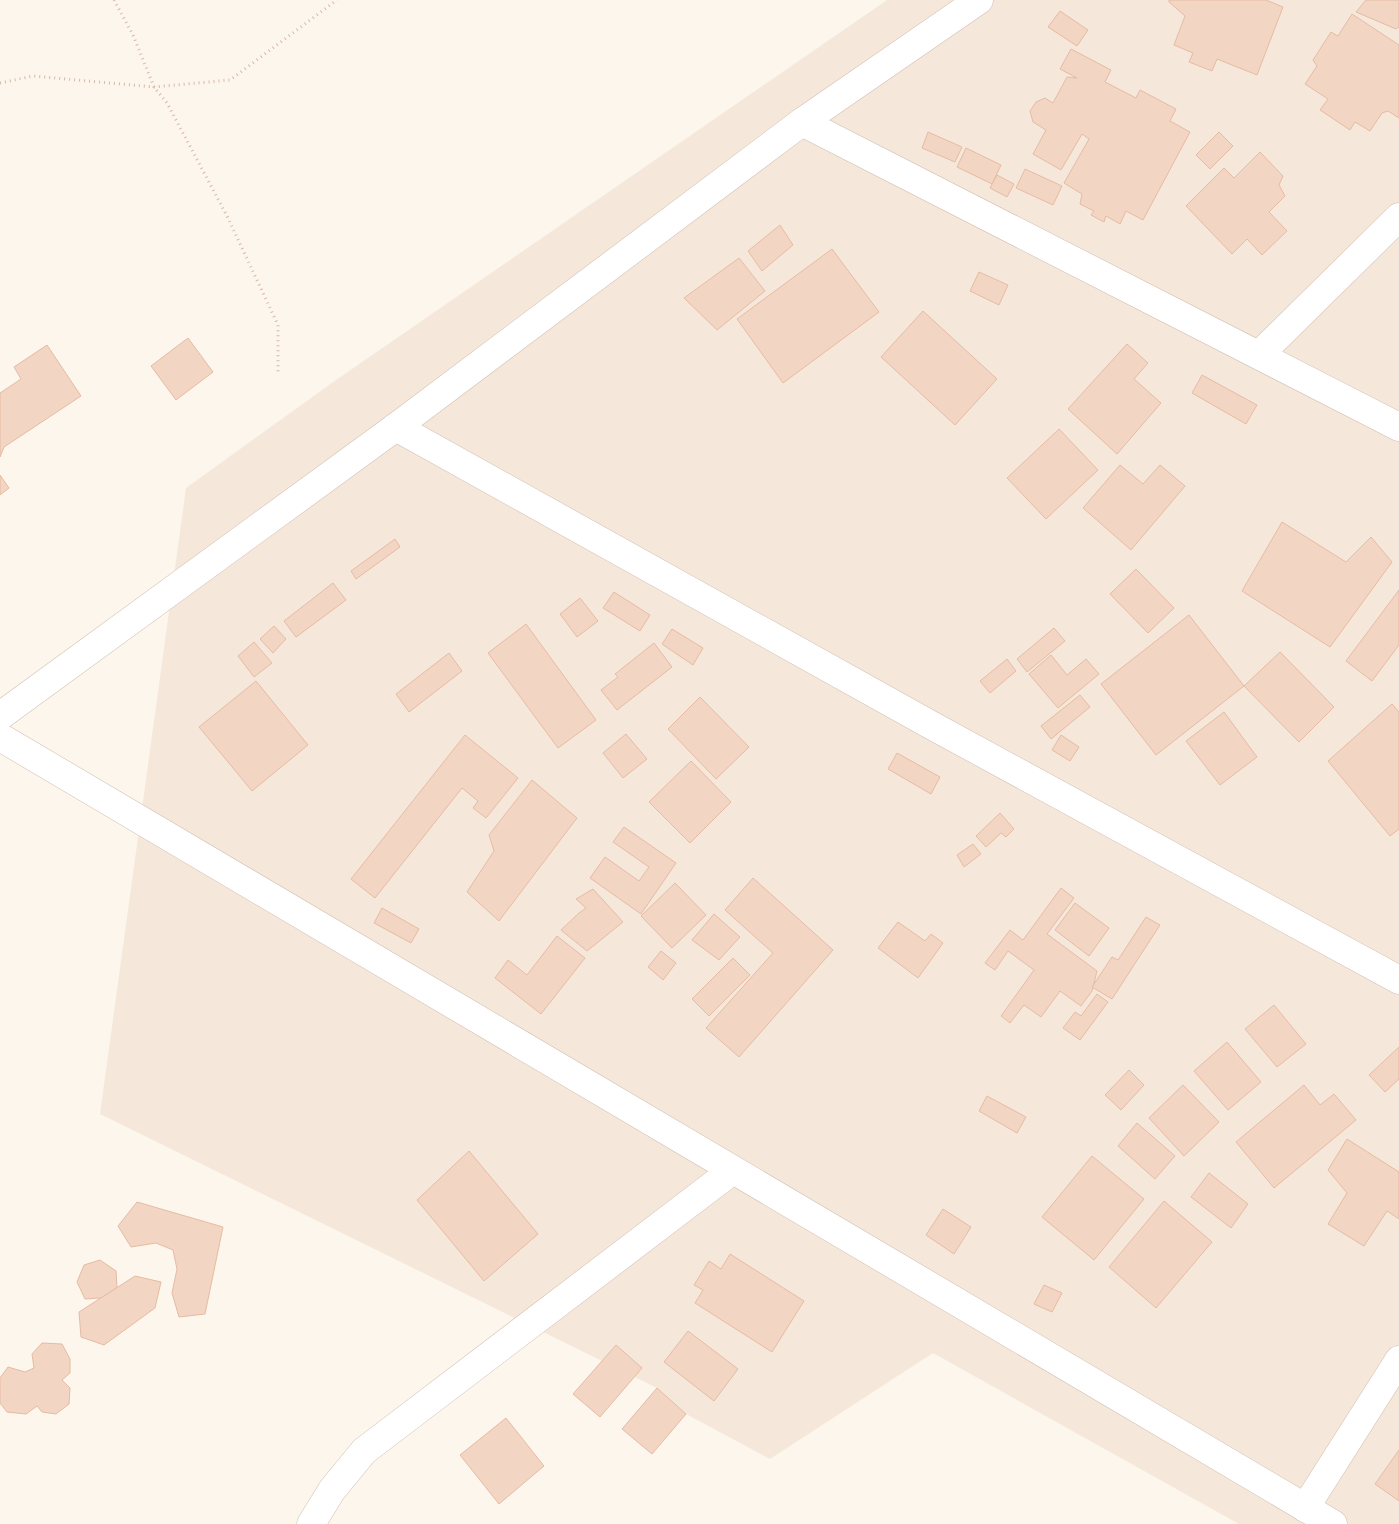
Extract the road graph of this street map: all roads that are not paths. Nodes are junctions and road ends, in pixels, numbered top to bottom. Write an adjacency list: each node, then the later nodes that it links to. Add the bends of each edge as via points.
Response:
1 (979, 0): 2 (street)
2 (802, 122): 4 (street); 5 (street)
3 (1399, 217): 4 (street)
4 (1260, 355): 6 (street)
5 (396, 426): 7 (street); 9 (street, via 922,720)
6 (1399, 428)
7 (0, 716)
8 (0, 738): 10 (street)
9 (1399, 980)
10 (733, 1170): 12 (street); 13 (street, via 364,1451 332,1490)
11 (1399, 1360): 12 (street)
12 (1305, 1508): 14 (street)
13 (311, 1524)
14 (1333, 1524)

